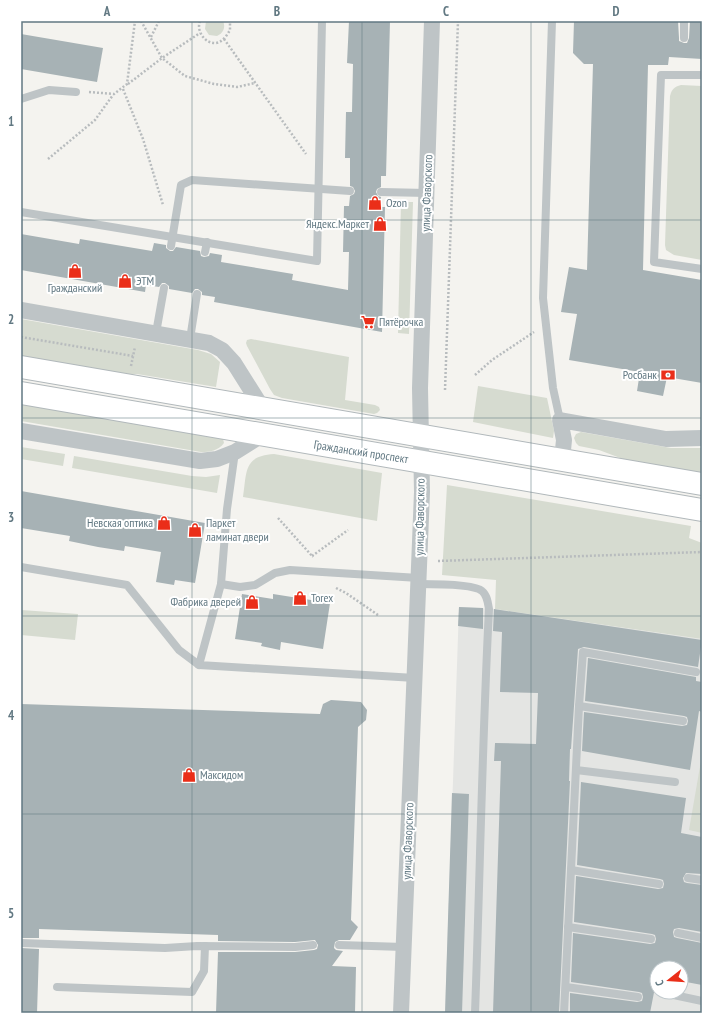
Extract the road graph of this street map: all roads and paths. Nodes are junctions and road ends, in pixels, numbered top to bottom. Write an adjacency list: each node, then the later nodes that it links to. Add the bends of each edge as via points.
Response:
1 (135, 21): 18 (path)
2 (141, 21): 12 (path)
3 (159, 21): 12 (path)
4 (200, 21): 11 (path)
5 (230, 21): 14 (path, via 230,30)
6 (322, 21): 24 (lane)
7 (432, 21): 28 (street, улица Фаворского)
8 (458, 21): 48 (path)
9 (552, 21): 39 (lane, via 543,298)
10 (684, 21): 13 (lane)
11 (200, 33): 14 (path, via 206,41 216,43); 15 (path)
12 (151, 37): 15 (path)
13 (684, 38)
14 (224, 39): 17 (path)
15 (162, 58): 17 (path, via 185,76 214,84 237,87); 18 (path)
16 (702, 75): 35 (lane, via 661,75 654,262)
17 (255, 83): 24 (path)
18 (128, 84): 19 (path)
19 (122, 88): 21 (path); 29 (path, via 143,139)
20 (76, 92): 21 (path); 22 (lane, via 50,90)
21 (114, 94): 23 (path, via 95,120)
22 (21, 99)
23 (48, 159)
24 (319, 172): 25 (lane)
25 (319, 189): 26 (lane); 31 (lane, via 192,180 181,185); 32 (lane, via 317,261)
26 (350, 191)
27 (381, 192): 28 (lane)
28 (426, 193): 54 (street, улица Фаворского)
29 (163, 206)
30 (21, 212): 31 (lane)
31 (172, 236): 32 (lane); 33 (lane)
32 (207, 242): 34 (lane)
33 (171, 246)
34 (205, 252)
35 (702, 269)
36 (164, 288): 40 (lane)
37 (197, 294): 42 (lane)
38 (21, 310): 40 (street)
39 (546, 324): 47 (path, via 492,360); 51 (lane, via 553,388)
40 (156, 333): 42 (street)
41 (21, 337): 44 (path)
42 (190, 339): 50 (street, via 209,343 222,350 234,363)
43 (135, 345): 44 (path)
44 (133, 356): 46 (path)
45 (21, 367): 50 (main road)
46 (131, 369)
47 (475, 375)
48 (445, 390)
49 (21, 393): 53 (main road, Гражданский проспект)
50 (263, 409): 54 (main road)
51 (560, 420): 55 (street, via 666,439); 57 (street, via 564,440)
52 (21, 431): 56 (street, via 200,461 217,459)
53 (262, 435): 56 (street); 58 (main road, Гражданский проспект)
54 (421, 436): 57 (main road); 58 (street, улица Фаворского)
55 (702, 438)
56 (235, 452): 70 (lane)
57 (562, 460): 59 (main road)
58 (421, 462): 60 (main road, Гражданский проспект); 69 (street, улица Фаворского)
59 (702, 484)
60 (702, 510)
61 (278, 518): 64 (path)
62 (348, 530): 64 (path)
63 (702, 552): 65 (path)
64 (312, 556): 67 (path); 68 (path)
65 (438, 561)
66 (21, 567): 72 (lane, via 127,585 179,650)
67 (290, 570): 68 (lane); 70 (lane, via 275,573 255,585 240,587)
68 (326, 572): 69 (lane); 71 (path, via 328,584)
69 (419, 581): 74 (street, улица Фаворского); 98 (lane, via 473,587 482,591 489,609)
70 (221, 584): 72 (lane)
71 (378, 615)
72 (199, 665): 74 (lane)
73 (696, 672): 75 (lane, via 583,652)
74 (415, 678): 91 (street, улица Фаворского)
75 (579, 706): 76 (lane); 77 (lane)
76 (683, 720)
77 (576, 770): 78 (lane); 79 (lane)
78 (675, 782)
79 (571, 870): 82 (lane); 83 (lane)
80 (688, 878): 81 (lane)
81 (702, 880)
82 (659, 884)
83 (568, 927): 86 (lane); 93 (lane)
84 (678, 933): 85 (lane)
85 (702, 938)
86 (651, 939)
87 (21, 943): 90 (lane, via 165,948)
88 (313, 944): 90 (lane, via 295,947)
89 (339, 945): 91 (lane)
90 (205, 946): 92 (lane, via 204,971 192,992)
91 (404, 947): 97 (street, улица Фаворского)
92 (57, 987)
93 (566, 987): 94 (lane); 99 (lane)
94 (638, 997)
95 (689, 998): 96 (lane)
96 (702, 1001)
97 (401, 1013)
98 (475, 1013)
99 (564, 1013)

